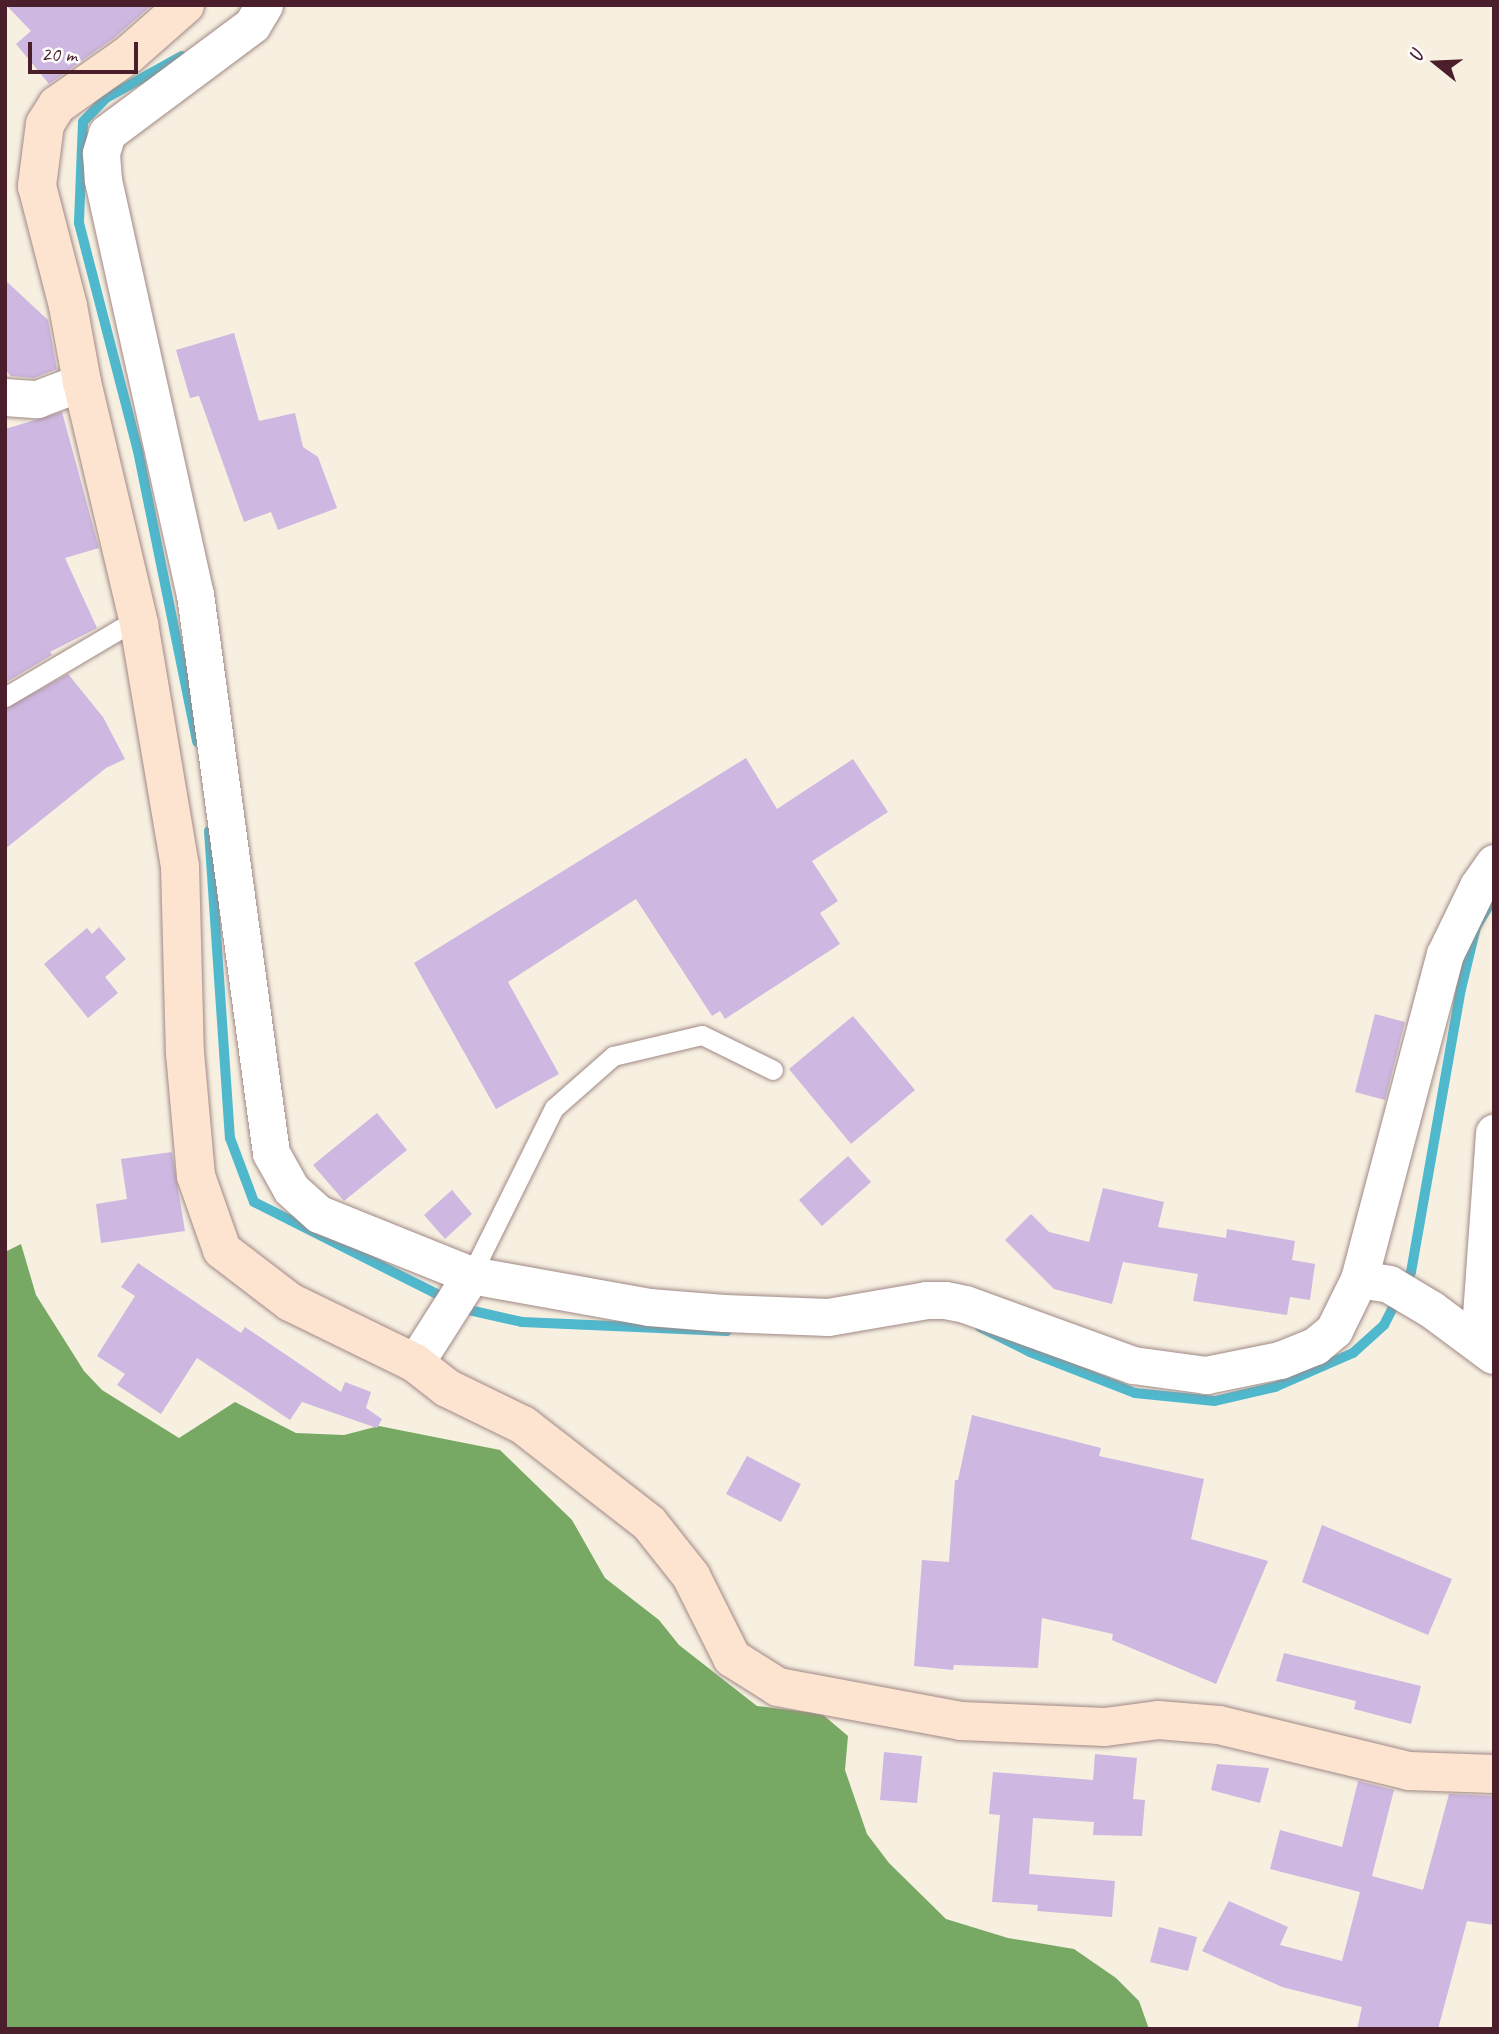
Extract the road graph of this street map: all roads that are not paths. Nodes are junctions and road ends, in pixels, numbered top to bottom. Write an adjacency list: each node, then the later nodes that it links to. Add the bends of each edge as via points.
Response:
1 (185, 5): 3 (street, via 128,55 57,105 46,124 37,186)
2 (264, 5): 10 (street, via 252,24 107,133 101,153 103,180 195,594 271,1153 291,1189 319,1214)
3 (82, 382): 4 (street, via 37,399); 5 (street)
4 (5, 397)
5 (139, 624): 6 (lane, via 120,629); 13 (street, via 180,866 186,1053 196,1176 222,1250 290,1302)
6 (5, 697)
7 (1494, 863): 11 (street, via 1445,954)
8 (773, 1070): 10 (lane, via 702,1035 613,1056 554,1108)
9 (1494, 1133): 12 (street)
10 (471, 1275): 11 (street, via 649,1307 724,1313 828,1317 945,1300 1133,1365 1206,1375 1280,1360 1315,1346); 13 (street)
11 (1374, 1281): 12 (street, via 1430,1309)
12 (1486, 1349)
13 (415, 1363): 14 (street, via 447,1388 523,1426 649,1523 691,1576 732,1658 779,1687 961,1721 1105,1727 1158,1720 1219,1724 1409,1771)
14 (1494, 1774)

